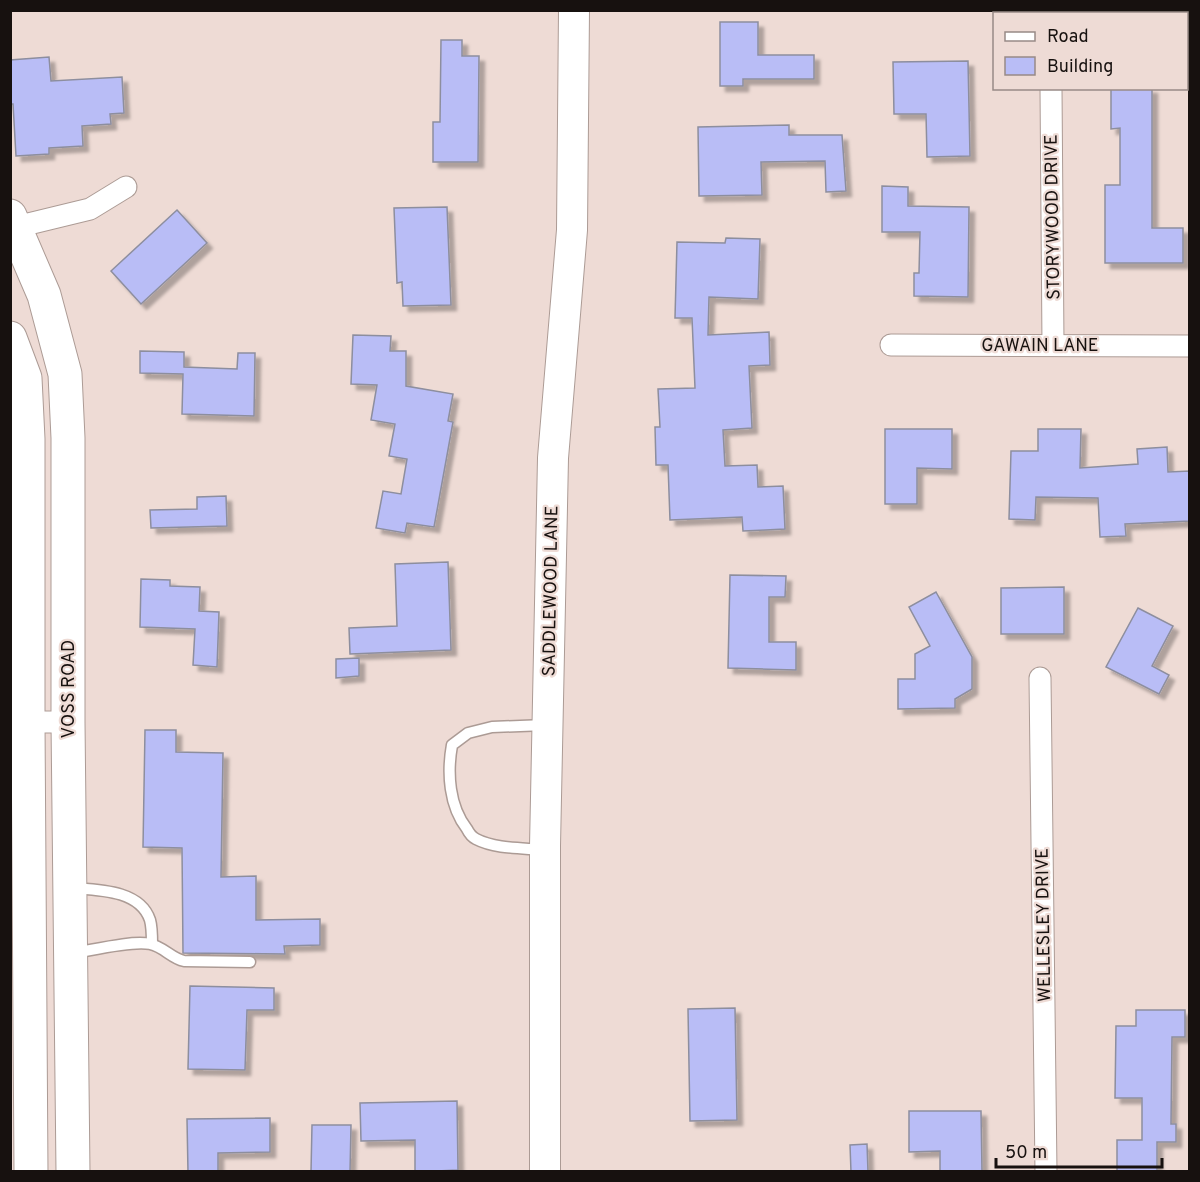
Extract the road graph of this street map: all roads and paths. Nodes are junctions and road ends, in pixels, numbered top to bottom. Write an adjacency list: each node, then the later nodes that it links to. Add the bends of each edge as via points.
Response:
1 (574, 10): 15 (street, SADDLEWOOD LANE, via 572,230 553,459)
2 (1051, 90): 7 (street, STORYWOOD DRIVE)
3 (126, 187): 4 (street, via 90,209)
4 (13, 221): 10 (main road, VOSS ROAD, via 44,295 65,374)
5 (10, 338): 9 (main road)
6 (891, 345): 7 (street, GAWAIN LANE)
7 (1053, 345): 8 (street, GAWAIN LANE)
8 (1190, 346)
9 (18, 378): 11 (main road)
10 (68, 438): 11 (main road); 14 (main road, VOSS ROAD)
11 (28, 439): 13 (main road)
12 (1040, 678): 25 (street, WELLESLEY DRIVE)
13 (19, 722): 14 (street); 21 (main road)
14 (68, 722): 17 (main road, VOSS ROAD)
15 (547, 725): 16 (street, SADDLEWOOD LANE); 16 (lane, via 492,727 468,733 452,745 449,763 458,819 474,839)
16 (545, 850): 24 (street, SADDLEWOOD LANE)
17 (70, 888): 18 (lane, via 111,891 144,908 151,921); 19 (main road, VOSS ROAD)
18 (152, 944): 19 (lane, via 139,942); 20 (lane, via 184,961)
19 (71, 962): 21 (main road); 23 (main road, VOSS ROAD)
20 (250, 962)
21 (29, 968): 22 (main road)
22 (31, 1172)
23 (73, 1172)
24 (545, 1172)
25 (1046, 1172)

